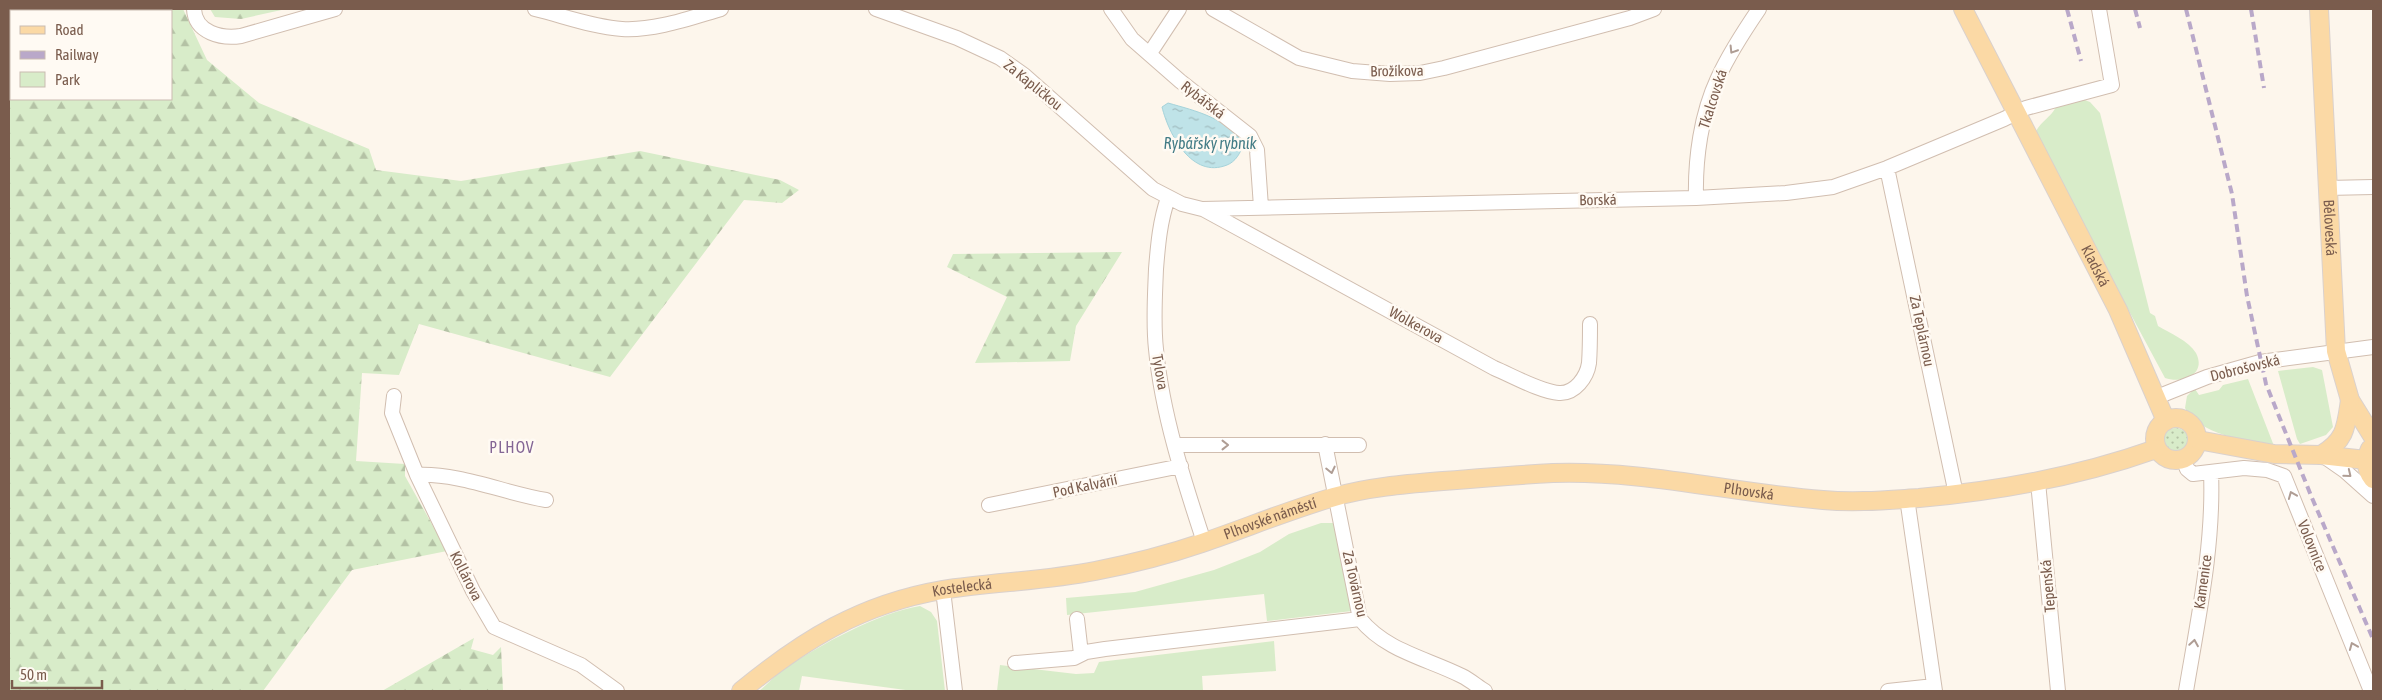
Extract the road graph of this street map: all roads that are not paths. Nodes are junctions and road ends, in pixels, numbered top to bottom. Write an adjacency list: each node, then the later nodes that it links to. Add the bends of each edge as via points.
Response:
1 (194, 9): 2 (street, via 202,27 225,38)
2 (335, 9)
3 (535, 9): 4 (street, via 624,29 681,20)
4 (721, 9)
5 (876, 9): 19 (street, Za Kapličkou, via 958,38 1000,58 1024,75 1153,189)
6 (1111, 9): 14 (street, Rybářská, via 1132,39)
7 (1179, 9): 14 (street)
8 (1213, 9): 9 (street, Brožíkova, via 1299,58 1352,71 1390,74 1444,68)
9 (1654, 9)
10 (1759, 9): 20 (street, Tkalcovská, one-way to 20, via 1716,81 1703,124 1695,168)
11 (1963, 9): 15 (main road, Kladská)
12 (2099, 9): 15 (street, Borská, via 2105,86)
13 (2319, 9): 18 (main road, Běloveská)
14 (1150, 53): 21 (street, Rybářská, via 1250,136 1257,150)
15 (2021, 111): 16 (street, Borská); 27 (main road, Kladská)
16 (1887, 168): 20 (street, Borská, via 1833,186 1786,193); 44 (street, Za Teplárnou)
17 (2373, 187): 18 (street)
18 (2327, 188): 25 (main road, Běloveská)
19 (1168, 198): 22 (street, Borská); 33 (street, Tylova, via 1158,236 1154,320 1160,376)
20 (1696, 198): 21 (street, Borská)
21 (1261, 207): 22 (street, Borská)
22 (1202, 209): 23 (street, Wolkerova, via 1494,368 1544,389 1559,393 1574,389 1580,383 1589,364)
23 (1590, 324)
24 (2373, 347): 25 (street, Dobrošovská)
25 (2336, 351): 27 (street, Dobrošovská, via 2260,362 2218,373); 28 (main road, Běloveská)
26 (394, 396): 41 (street, Kollárova, via 392,413)
27 (2157, 397): 29 (main road, Kladská)
28 (2350, 400): 30 (main road, Běloveská); 37 (main road, via 2345,433 2335,446)
29 (2166, 421): 31 (main road, via 2178,419 2188,422 2196,430); 35 (main road, via 2154,435)
30 (2373, 438)
31 (2198, 440): 37 (main road, via 2274,454); 38 (main road, via 2194,452)
32 (1325, 444): 33 (street, one-way to 32); 34 (street); 45 (street, Za Továrnou, one-way to 45)
33 (1176, 445): 39 (street, Tylova)
34 (1359, 445)
35 (2156, 449): 38 (main road, via 2169,459); 43 (main road, Plhovská)
36 (2370, 453): 37 (main road); 42 (main road, via 2367,469)
37 (2321, 455): 46 (street, one-way to 46)
38 (2183, 458): 40 (street, via 2191,473)
39 (1181, 466): 49 (street, Pod Kalvárií); 50 (street, Tylova)
40 (2208, 473): 64 (street, Kamenice, one-way to 40, via 2212,508); 65 (street, Volovnice, one-way to 40, via 2284,476 2244,468)
41 (417, 475): 48 (street, via 432,474); 56 (street, Kollárova, via 494,627 581,665)
42 (2373, 479)
43 (2038, 482): 44 (main road, Plhovská); 63 (street, Tepenská)
44 (1956, 494): 47 (main road, Plhovská)
45 (1337, 496): 47 (main road, Plhovská, via 1397,485 1556,473 1676,480 1828,501); 50 (main road, Plhovské náměstí); 53 (street, Za Továrnou)
46 (2373, 496)
47 (1907, 498): 57 (street)
48 (546, 500)
49 (989, 505)
50 (1204, 542): 51 (main road, Kostelecká, via 1139,562 1091,572)
51 (943, 590): 59 (main road, Kostelecká, via 878,606 814,636); 60 (street)
52 (1078, 619): 54 (street)
53 (1360, 619): 54 (street); 61 (street, Za Továrnou, via 1390,646 1462,677)
54 (1081, 654): 55 (street, via 1074,658)
55 (1015, 663)
56 (602, 686): 58 (street, Kollárova)
57 (1934, 688): 62 (street)
58 (617, 691)
59 (741, 691)
60 (955, 691)
61 (1485, 691)
62 (1888, 691)
63 (2058, 691)
64 (2186, 691)
65 (2371, 691)

